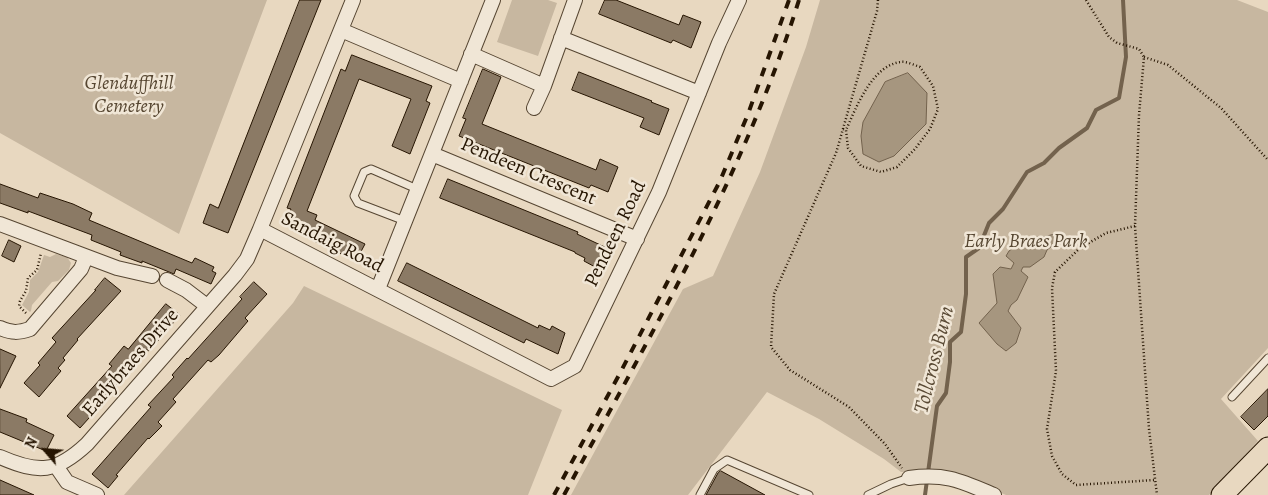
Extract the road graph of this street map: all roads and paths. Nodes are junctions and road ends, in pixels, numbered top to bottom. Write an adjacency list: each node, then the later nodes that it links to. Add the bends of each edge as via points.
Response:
1 (354, 0): 7 (street, Sandaig Road)
2 (493, 0): 9 (street, Pendeen Crescent)
3 (574, 0): 8 (street)
4 (738, 0): 13 (street, Pendeen Road)
5 (878, 0): 15 (path)
6 (1086, 0): 10 (path, via 1108,37 1139,49)
7 (341, 30): 11 (street); 22 (street, Sandaig Road)
8 (561, 38): 12 (street); 13 (street)
9 (471, 54): 11 (street, Pendeen Crescent); 12 (street)
10 (1144, 57): 17 (path, via 1168,65 1221,108); 21 (path)
11 (461, 80): 16 (street, Pendeen Crescent)
12 (544, 86): 14 (street)
13 (699, 93): 23 (street, Pendeen Road)
14 (534, 108)
15 (844, 130): 15 (path, via 848,148 861,166 881,172 897,167 930,130 938,108 933,86 920,67 902,61 885,68 863,92); 38 (path, via 774,294 771,347 790,370 848,407 885,444)
16 (432, 154): 18 (street, Pendeen Crescent); 23 (street, Pendeen Crescent)
17 (1268, 160)
18 (417, 189): 19 (street, Pendeen Crescent); 19 (lane, via 371,169 364,172 354,196 358,203)
19 (405, 222): 28 (street, Pendeen Crescent)
20 (0, 224): 24 (street)
21 (1135, 226): 39 (path); 39 (path, via 1106,233 1080,248 1054,272 1056,371 1047,429 1052,456 1062,474 1076,485)
22 (260, 229): 28 (street, Sandaig Road); 29 (street, Earlybraes Drive, via 247,259)
23 (637, 239): 33 (street, Pendeen Road, via 575,366)
24 (47, 242): 25 (street); 30 (path, via 37,270 28,278 19,306)
25 (86, 257): 26 (street); 30 (street, via 82,269)
26 (152, 276)
27 (167, 280): 29 (street)
28 (378, 290): 33 (street, Sandaig Road)
29 (207, 306): 37 (street, Earlybraes Drive, via 88,444)
30 (36, 323): 31 (street, via 19,333)
31 (0, 328)
32 (1268, 358): 34 (lane)
33 (551, 379)
34 (1232, 397)
35 (1268, 448): 46 (main road)
36 (0, 457): 37 (street, Earlybraes Drive, via 32,469)
37 (56, 466): 40 (street, via 67,482)
38 (909, 478): 43 (lane); 44 (street, via 928,475 952,478)
39 (1155, 480): 45 (path)
40 (97, 495)
41 (700, 495): 42 (lane, via 714,469 727,460)
42 (809, 495)
43 (868, 495)
44 (994, 495)
45 (1157, 495)
46 (1222, 495)

